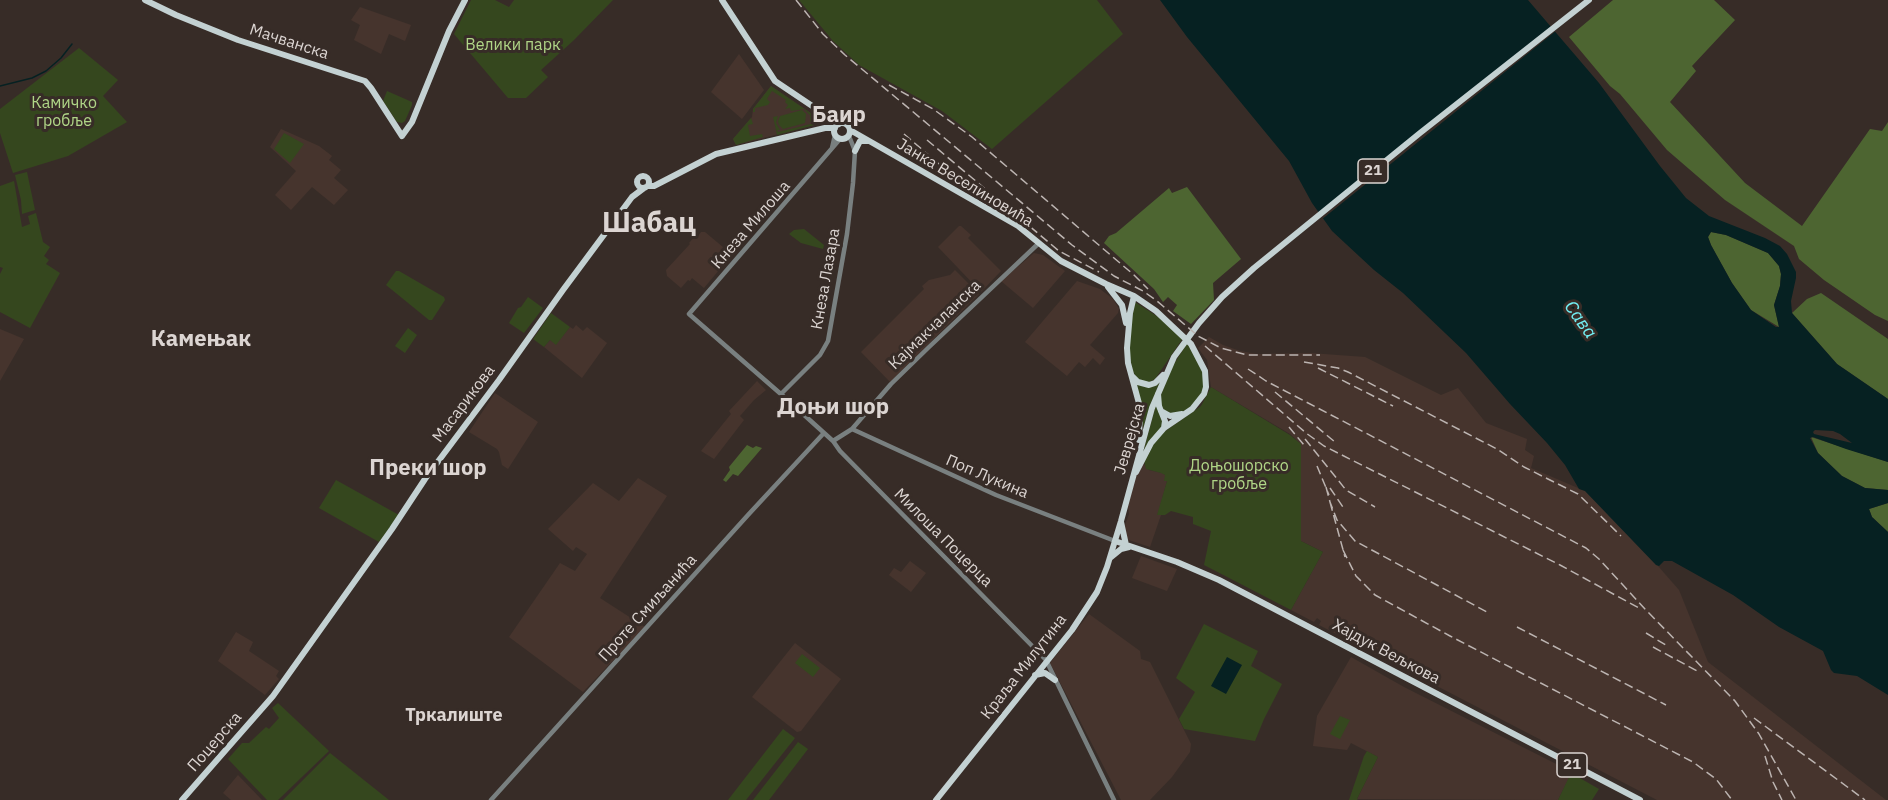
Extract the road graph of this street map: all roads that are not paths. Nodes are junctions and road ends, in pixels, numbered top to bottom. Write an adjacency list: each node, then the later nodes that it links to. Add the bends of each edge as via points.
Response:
1 (145, 0): 7 (main road, Мачванска, via 238,40 365,81)
2 (465, 0): 6 (main road)
3 (722, 0): 5 (main road, Јанка Веселиновића, via 775,81)
4 (1589, 0): 20 (main road, Јеврејска / 21, via 1234,285 1198,323)
5 (826, 115): 8 (main road, via 828,123); 9 (main road, Јанка Веселиновића)
6 (412, 122): 7 (main road, via 403,127); 7 (main road, Мачванска, via 402,136)
7 (395, 125)
8 (823, 129): 9 (main road); 13 (main road, via 716,154)
9 (841, 133): 10 (main road, Јанка Веселиновића); 11 (street); 18 (street, Кнеза Милоша, via 831,151)
10 (868, 140): 11 (main road, via 861,141); 15 (main road, Јанка Веселиновића, via 1018,226)
11 (855, 151): 23 (street, Кнеза Лазара, via 847,231 828,341 819,357)
12 (637, 184): 13 (main road); 13 (main road, via 645,176); 14 (main road)
13 (647, 184): 14 (main road)
14 (632, 197): 39 (main road, Масарикова, via 425,479)
15 (1038, 243): 16 (main road, Јанка Веселиновића, via 1061,261); 27 (street, Кајмакчаланска, via 891,384)
16 (1106, 284): 17 (main road, Јанка Веселиновића); 19 (main road, via 1122,305)
17 (1134, 296): 19 (main road); 25 (main road, Јанка Веселиновића, via 1181,333 1203,365 1204,394)
18 (689, 314): 23 (street, Милоша Поцерца)
19 (1127, 330): 21 (main road)
20 (1169, 367): 21 (main road, via 1149,385); 22 (main road, Јеврејска / 21)
21 (1131, 376): 30 (main road, via 1140,407)
22 (1159, 390): 24 (main road); 30 (main road, Јеврејска / 21)
23 (781, 394): 28 (street, Милоша Поцерца)
24 (1161, 411): 25 (main road, via 1170,416); 26 (main road)
25 (1185, 413): 26 (main road, Јанка Веселиновића)
26 (1164, 428): 31 (main road, Јанка Веселиновића)
27 (852, 429): 29 (street, Кајмакчаланска); 33 (street, Поп Лукина, via 996,495)
28 (824, 434): 29 (street, Милоша Поцерца); 41 (street, Проте Смиљанића)
29 (833, 441): 36 (street, Милоша Поцерца)
30 (1141, 445): 31 (main road, Јеврејска / 21)
31 (1133, 475): 32 (main road, Јеврејска / 21)
32 (1121, 521): 33 (main road, Јеврејска / 21); 34 (main road)
33 (1115, 541): 34 (main road, Хајдук Вељкова / 21); 35 (main road, Краља Милутина)
34 (1128, 545): 35 (main road); 44 (main road, Хајдук Вељкова / 21, via 1219,580)
35 (1109, 558): 36 (main road, Краља Милутина, via 1094,598)
36 (1046, 660): 37 (main road, Краља Милутина); 38 (street)
37 (1035, 675): 38 (main road, via 1045,673); 42 (main road, Краља Милутина)
38 (1055, 680): 43 (street)
39 (268, 702): 40 (main road, Поцерска)
40 (182, 800)
41 (491, 800)
42 (936, 800)
43 (1114, 800)
44 (1640, 800)

